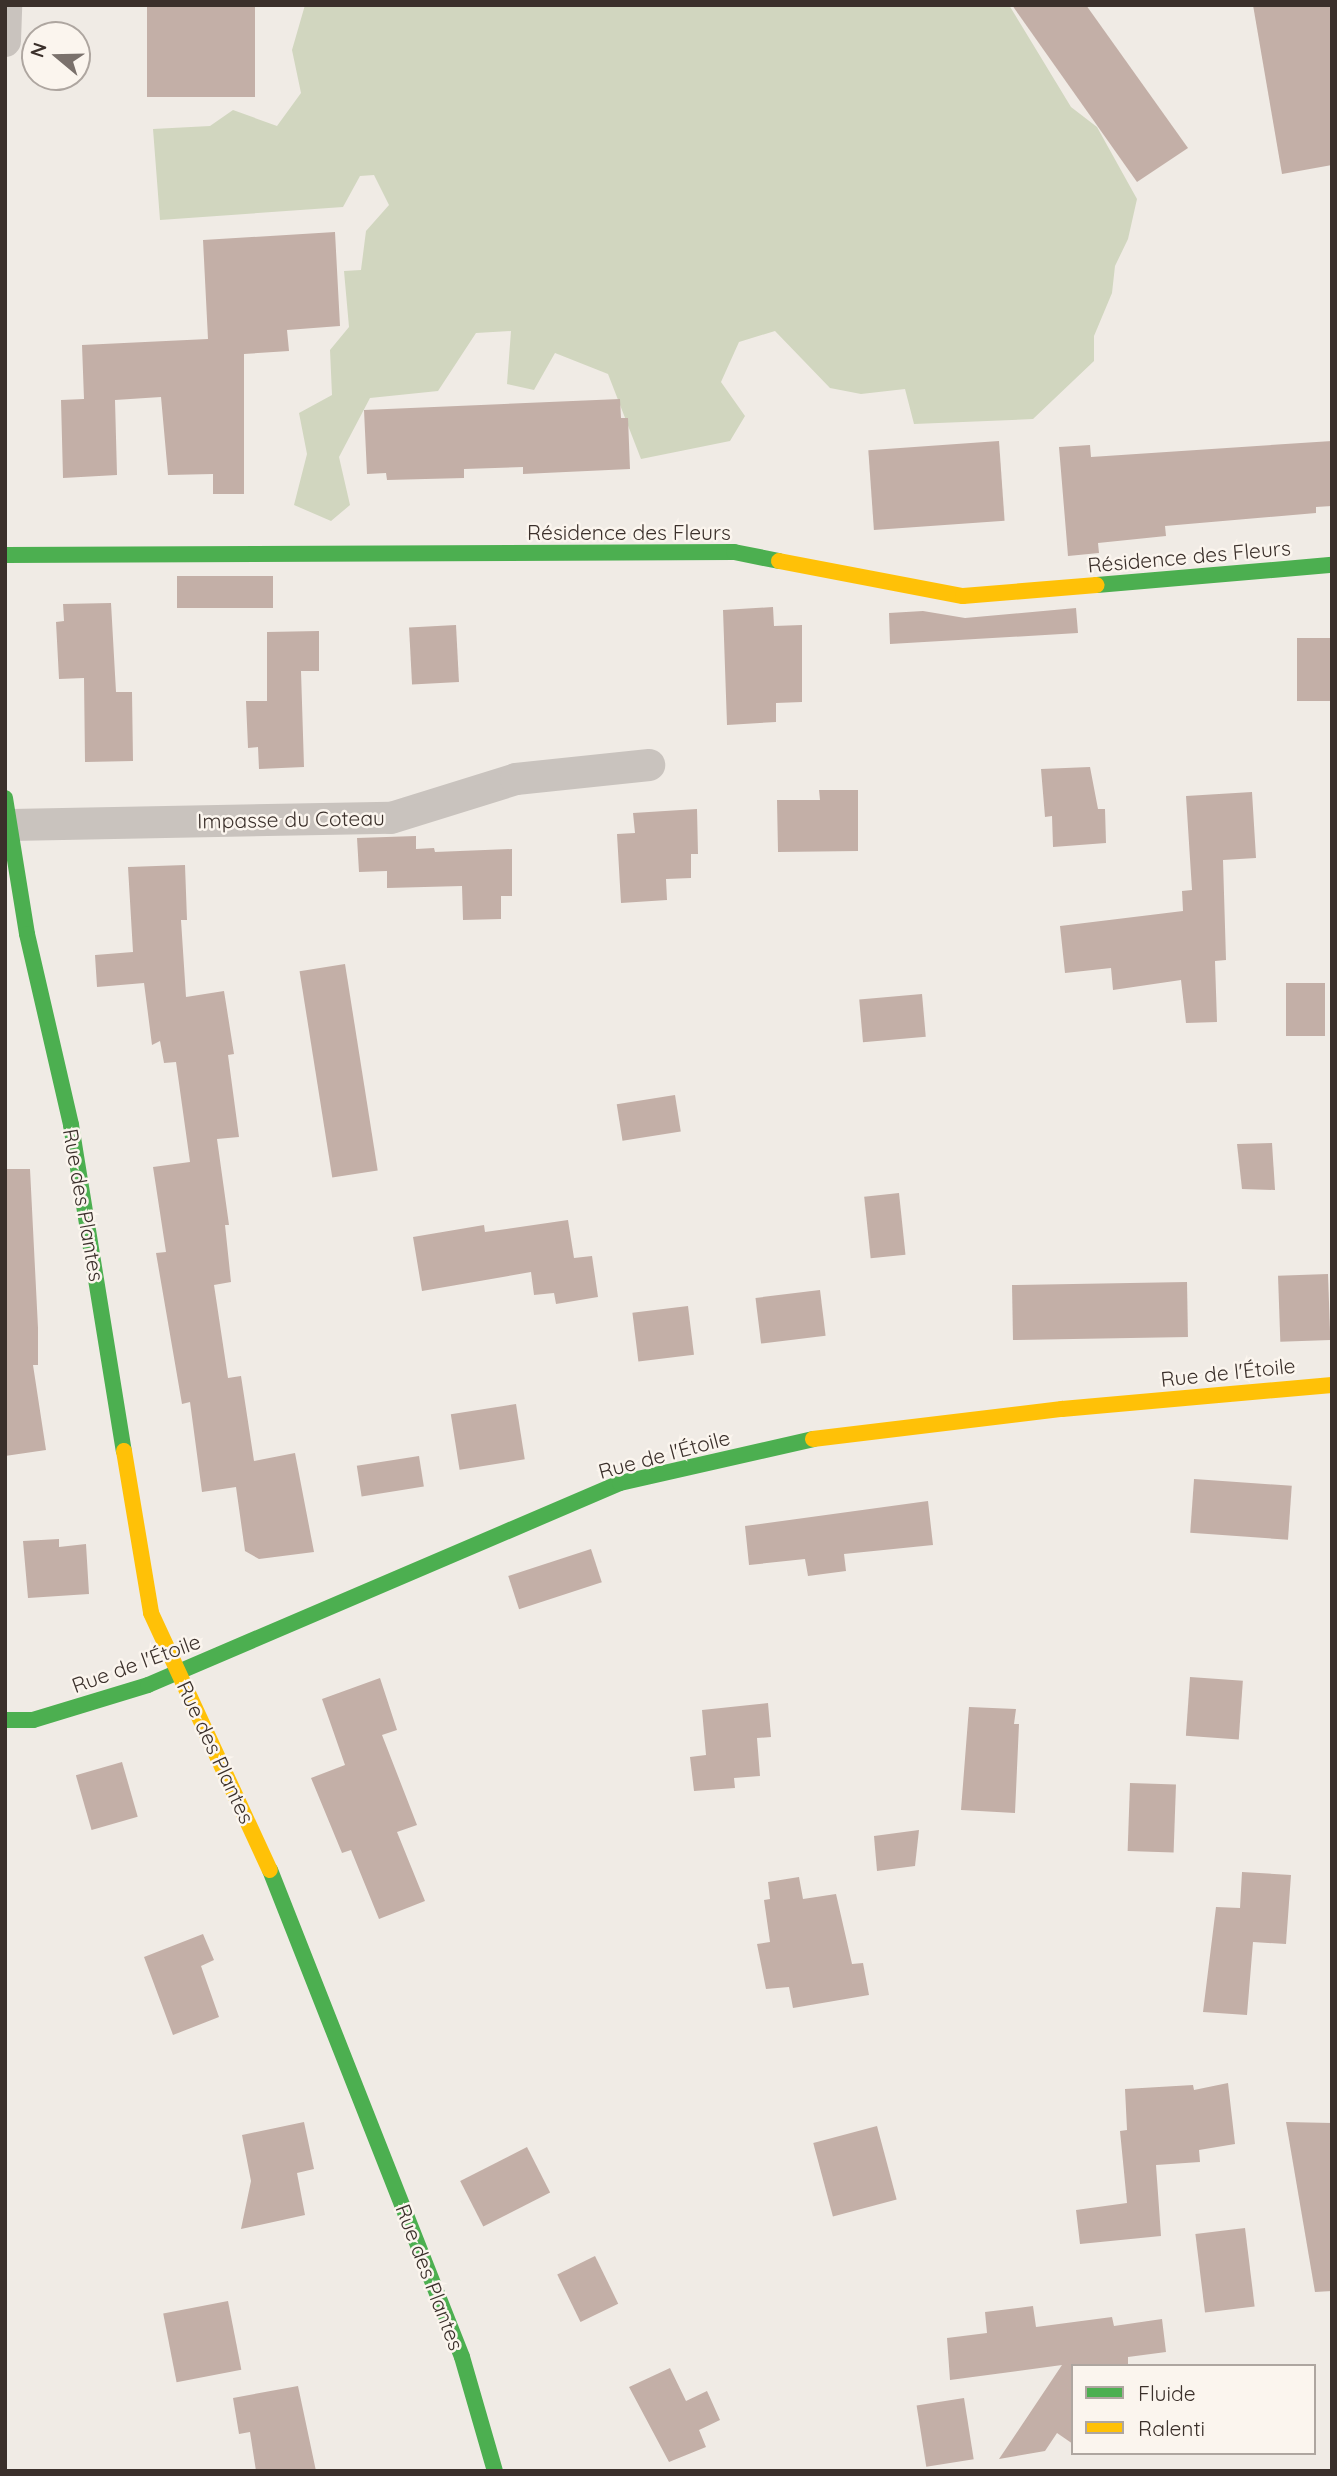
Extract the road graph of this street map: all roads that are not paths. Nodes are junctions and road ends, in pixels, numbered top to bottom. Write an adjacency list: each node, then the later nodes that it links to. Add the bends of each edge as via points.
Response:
1 (6, 5): 2 (street)
2 (5, 41)
3 (5, 555): 4 (street, Résidence des Fleurs, via 733,551 962,596)
4 (1332, 565)
5 (649, 765): 6 (street, Impasse du Coteau, via 516,779 391,818)
6 (8, 811): 8 (street, Rue des Plantes, via 27,934 71,1125 151,1613)
7 (1332, 1385): 8 (street, Rue de l'Étoile, via 1062,1409 807,1440 620,1483)
8 (180, 1672): 9 (street, Rue de l'Étoile, via 33,1720); 10 (street, Rue des Plantes, via 262,1851 462,2357)
9 (5, 1720)
10 (495, 2471)

